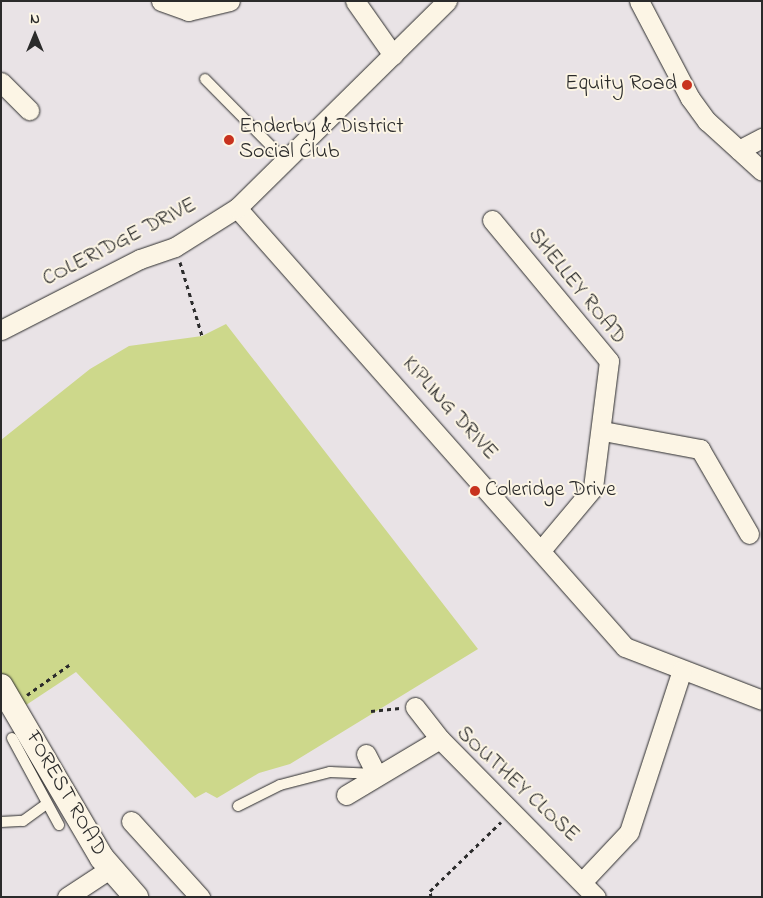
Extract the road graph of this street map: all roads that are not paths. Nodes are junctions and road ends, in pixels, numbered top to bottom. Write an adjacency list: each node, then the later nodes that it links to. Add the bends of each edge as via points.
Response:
1 (161, 1): 2 (street, via 188,11)
2 (230, 1)
3 (355, 1): 6 (street)
4 (447, 1): 6 (street, COLERIDGE DRIVE)
5 (638, 1): 11 (street, via 690,98 707,121)
6 (393, 55): 12 (street, COLERIDGE DRIVE)
7 (205, 79): 12 (lane)
8 (4, 92): 9 (street)
9 (29, 110)
10 (762, 138): 11 (street)
11 (740, 150): 13 (street)
12 (286, 161): 14 (street, COLERIDGE DRIVE)
13 (762, 171)
14 (237, 208): 16 (street, COLERIDGE DRIVE, via 175,247 140,259); 19 (street, KIPLING DRIVE)
15 (492, 220): 17 (street, SHELLEY ROAD, via 609,361)
16 (1, 330)
17 (603, 431): 18 (street, via 700,449); 19 (street, SHELLEY ROAD, via 594,488)
18 (749, 534)
19 (542, 549): 20 (street, KIPLING DRIVE, via 625,647)
20 (682, 670): 22 (street, KIPLING DRIVE); 35 (street, via 629,832)
21 (7, 695): 34 (street, FOREST ROAD)
22 (762, 700)
23 (416, 707): 25 (street)
24 (12, 738): 29 (lane)
25 (440, 739): 27 (street, SOUTHEY CLOSE, via 401,766); 35 (street, SOUTHEY CLOSE)
26 (366, 754): 27 (street)
27 (376, 774): 28 (street, SOUTHEY CLOSE); 30 (lane, via 330,772 280,786)
28 (346, 795)
29 (46, 804): 32 (lane, via 23,820); 33 (lane)
30 (238, 806)
31 (131, 821): 38 (street)
32 (1, 822)
33 (59, 825)
34 (111, 868): 36 (street); 37 (street, FOREST ROAD)
35 (583, 881): 39 (street, SOUTHEY CLOSE)
36 (67, 897)
37 (136, 897)
38 (200, 897)
39 (596, 897)

